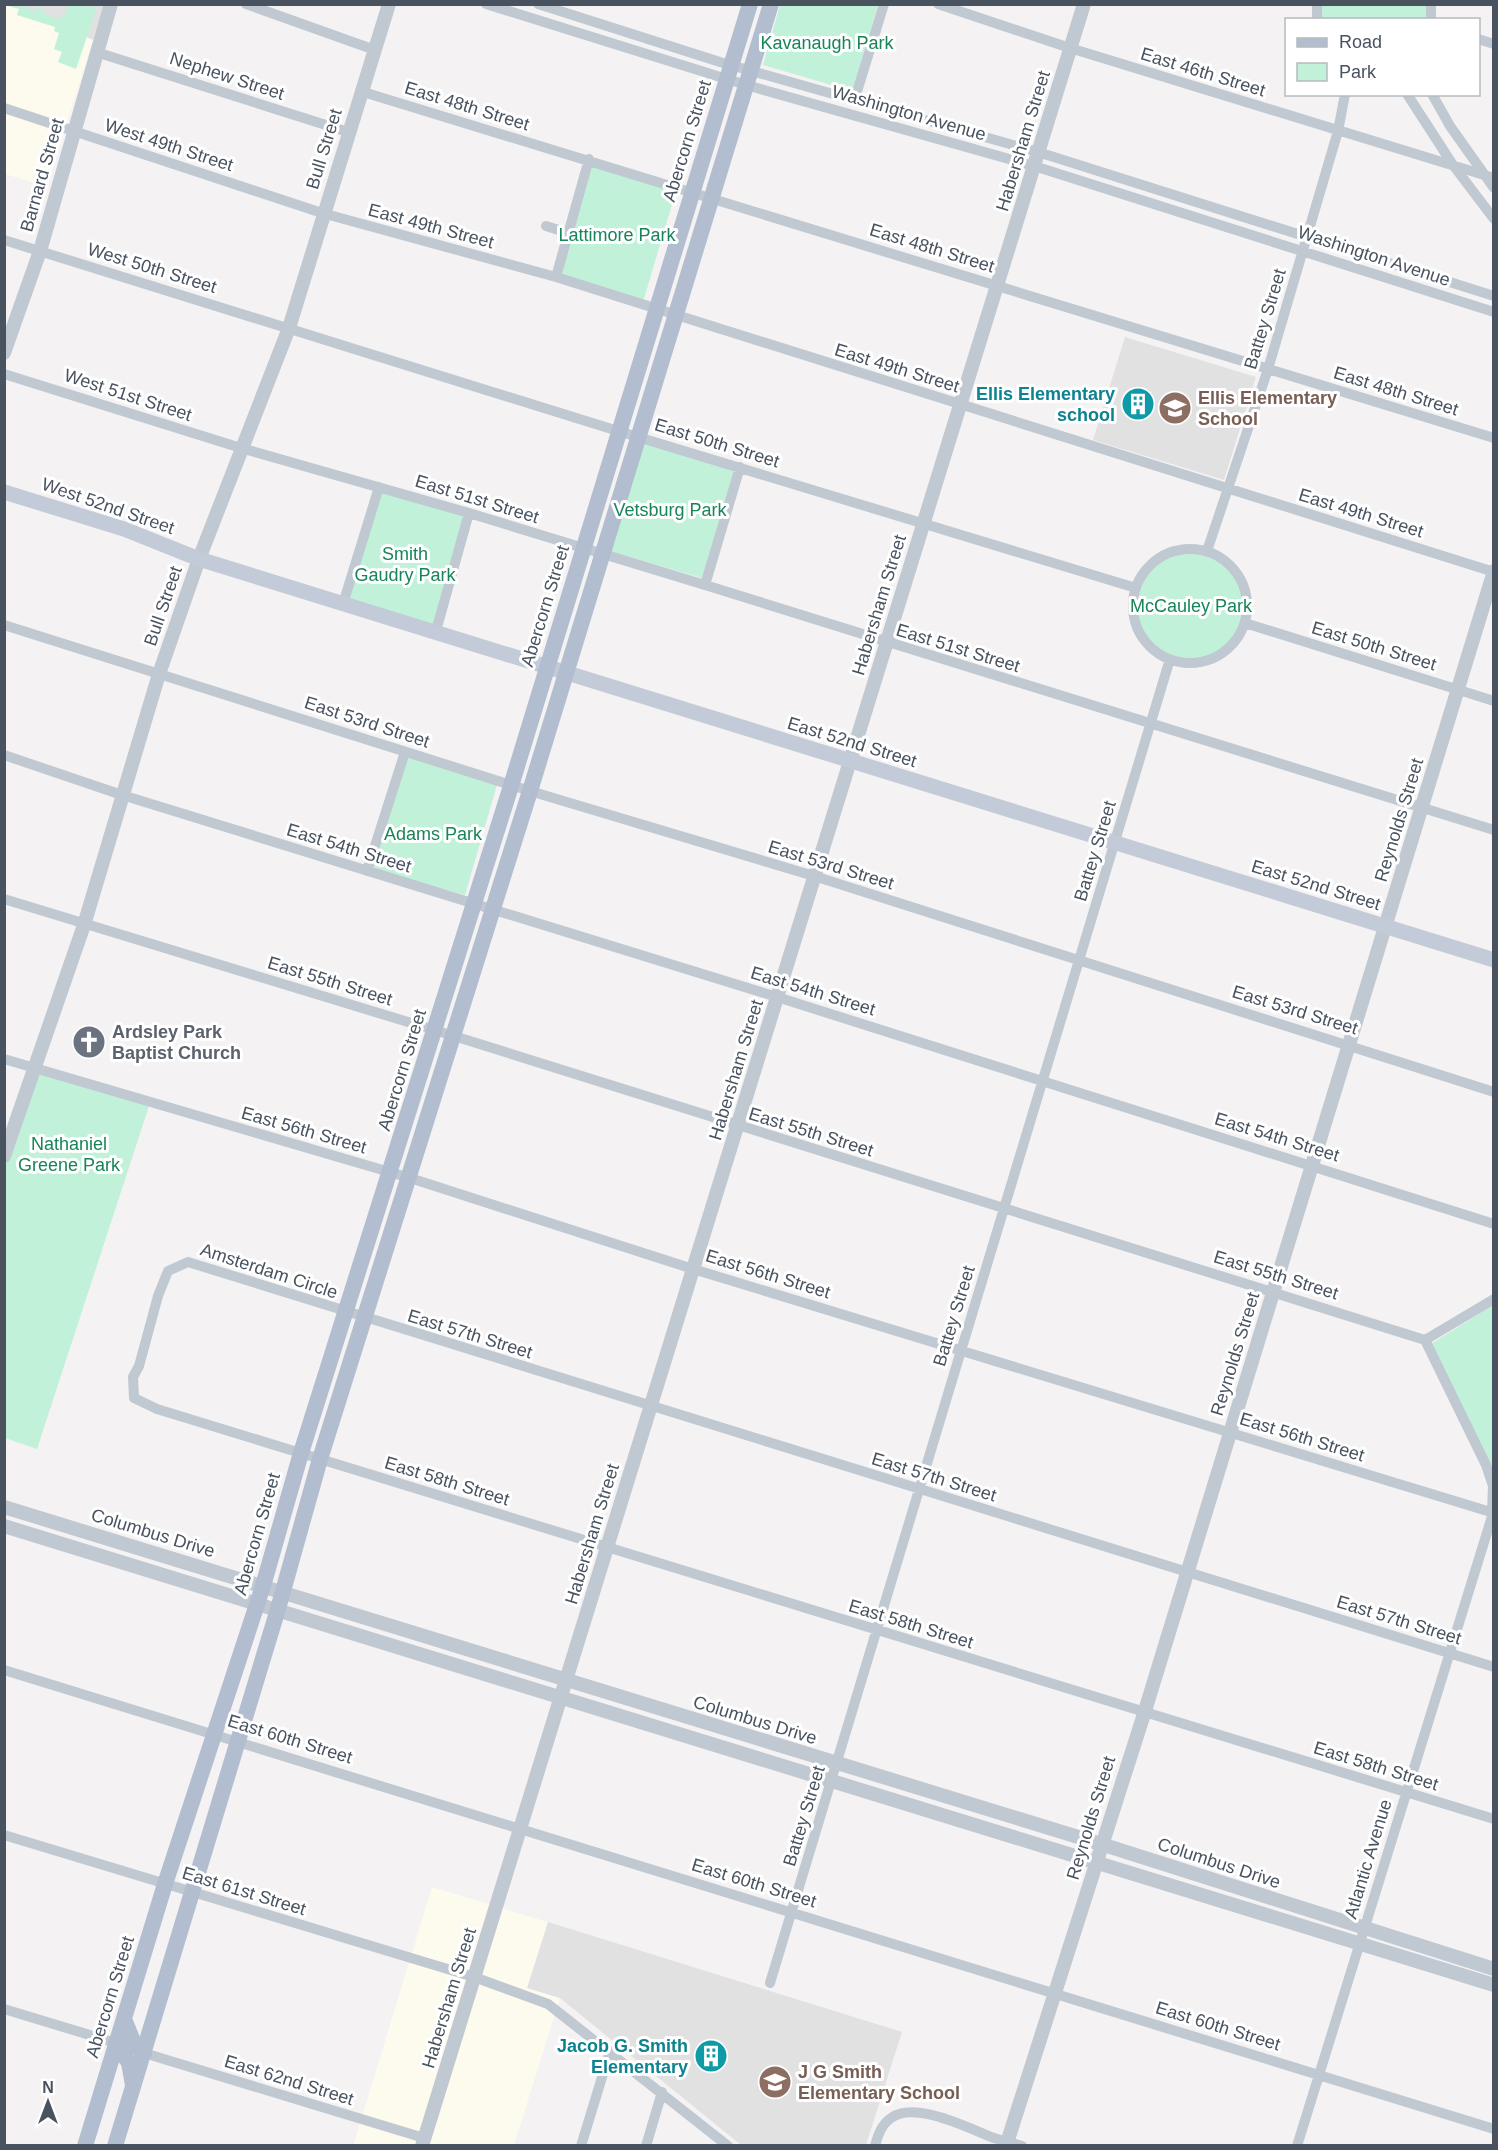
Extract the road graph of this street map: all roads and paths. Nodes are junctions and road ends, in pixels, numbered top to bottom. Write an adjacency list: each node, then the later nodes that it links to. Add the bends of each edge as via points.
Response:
1 (111, 4): 13 (street, Barnard Street)
2 (246, 4): 12 (street)
3 (389, 4): 12 (street, Bull Street)
4 (486, 4): 14 (street, Washington Avenue)
5 (538, 4): 14 (street, Washington Avenue)
6 (750, 4): 14 (main road, Abercorn Street)
7 (771, 4): 15 (main road)
8 (884, 4): 20 (street)
9 (938, 4): 11 (street, East 46th Street)
10 (1084, 4): 11 (street, Habersham Street)
11 (1070, 48): 24 (street, East 46th Street); 26 (street, Habersham Street)
12 (375, 50): 16 (street, Bull Street)
13 (96, 52): 22 (street, Barnard Street); 23 (street, Nephew Street)
14 (729, 72): 15 (street, Washington Avenue); 15 (street, Washington Avenue); 31 (main road, Abercorn Street)
15 (748, 78): 20 (street, Washington Avenue); 26 (street, Washington Avenue); 32 (main road)
16 (360, 91): 23 (street, Bull Street); 25 (street, East 48th Street)
17 (1345, 96): 24 (street, Battey Street)
18 (1408, 96): 27 (street)
19 (1432, 96): 28 (street)
20 (855, 98): 26 (street, Washington Avenue)
21 (4, 108): 22 (street, West 49th Street)
22 (73, 131): 33 (street, West 49th Street); 40 (street, Barnard Street)
23 (348, 132): 33 (street, Bull Street)
24 (1338, 132): 27 (street, East 46th Street); 37 (street, Battey Street)
25 (589, 159): 31 (street, East 48th Street); 36 (street)
26 (1036, 159): 37 (street, Washington Avenue); 39 (street, Washington Avenue); 42 (street, Habersham Street)
27 (1453, 165): 28 (street, East 46th Street); 34 (street)
28 (1482, 174): 29 (street, East 46th Street); 30 (street)
29 (1494, 178)
30 (1494, 188)
31 (692, 192): 32 (street, East 48th Street); 44 (main road, Abercorn Street)
32 (711, 197): 42 (street, East 48th Street); 46 (main road)
33 (322, 213): 41 (street, East 49th Street); 47 (street, Bull Street)
34 (1494, 219)
35 (546, 226): 36 (street)
36 (568, 233): 41 (street)
37 (1307, 236): 39 (street, Battey Street); 43 (street, Washington Avenue)
38 (4, 240): 40 (street, West 50th Street)
39 (1303, 250): 45 (street, Washington Avenue); 49 (street, Battey Street)
40 (40, 251): 47 (street, West 50th Street); 48 (street, Barnard Street)
41 (556, 277): 44 (street, East 49th Street)
42 (997, 285): 49 (street, East 48th Street); 51 (street, Habersham Street)
43 (1494, 296)
44 (656, 310): 46 (street, East 49th Street); 52 (main road, Abercorn Street)
45 (1494, 312)
46 (674, 316): 51 (street, East 49th Street); 53 (main road)
47 (289, 328): 52 (street, East 50th Street); 55 (street, Bull Street)
48 (4, 353)
49 (1268, 369): 54 (street, East 48th Street); 58 (street, Battey Street)
50 (4, 374): 55 (street, West 51st Street)
51 (960, 404): 58 (street, East 49th Street); 61 (street, Habersham Street)
52 (618, 431): 53 (street, East 50th Street); 62 (main road, Abercorn Street)
53 (636, 437): 56 (street, East 50th Street); 64 (main road)
54 (1494, 438)
55 (241, 448): 57 (street, East 51st Street); 65 (street, Bull Street)
56 (740, 467): 61 (street, East 50th Street); 67 (street)
57 (379, 487): 60 (street, East 51st Street); 69 (street)
58 (1229, 489): 63 (street, Battey Street); 66 (street, East 49th Street)
59 (4, 492): 65 (main road, West 52nd Street, via 124,529)
60 (470, 513): 62 (street, East 51st Street); 72 (street)
61 (923, 523): 68 (street, East 50th Street); 73 (street, Habersham Street)
62 (582, 549): 64 (street, East 51st Street); 75 (main road, Abercorn Street)
63 (1208, 551): 68 (street, via 1179,550 1165,555 1151,564); 70 (street, via 1221,557 1240,578 1248,608)
64 (601, 555): 67 (street, East 51st Street); 76 (main road)
65 (199, 559): 69 (main road, East 52nd Street); 77 (street, Bull Street)
66 (1493, 571): 78 (street, Reynolds Street)
67 (705, 585): 73 (street, East 51st Street)
68 (1136, 588): 74 (street, via 1134,614 1138,629 1156,651)
69 (343, 604): 72 (main road, East 52nd Street)
70 (1245, 623): 74 (street, via 1237,639 1213,658 1184,662); 78 (street, East 50th Street)
71 (4, 625): 77 (street, East 53rd Street)
72 (436, 631): 75 (main road, East 52nd Street)
73 (886, 643): 80 (street, East 51st Street); 83 (street, Habersham Street)
74 (1170, 659): 80 (street, Battey Street)
75 (546, 668): 76 (main road, East 52nd Street); 84 (main road, Abercorn Street)
76 (565, 673): 83 (main road, East 52nd Street); 85 (main road)
77 (159, 674): 81 (street, East 53rd Street); 86 (street, Bull Street)
78 (1457, 690): 79 (street, East 50th Street); 87 (street, Reynolds Street)
79 (1494, 701)
80 (1150, 724): 87 (street, East 51st Street); 89 (street, Battey Street)
81 (405, 752): 84 (street, East 53rd Street); 90 (street)
82 (4, 755): 86 (street, East 54th Street)
83 (850, 762): 89 (main road, East 52nd Street); 91 (street, Habersham Street)
84 (511, 786): 85 (street, East 53rd Street); 93 (main road, Abercorn Street)
85 (530, 791): 91 (street, East 53rd Street); 94 (main road)
86 (122, 795): 90 (street, East 54th Street); 95 (street, Bull Street)
87 (1422, 808): 88 (street, East 51st Street); 96 (street, Reynolds Street)
88 (1494, 830)
89 (1114, 843): 96 (main road, East 52nd Street); 98 (street, Battey Street)
90 (367, 871): 93 (street, East 54th Street)
91 (814, 876): 98 (street, East 53rd Street); 99 (street, Habersham Street)
92 (4, 899): 95 (street, East 55th Street)
93 (473, 904): 94 (street, East 54th Street); 100 (main road, Abercorn Street)
94 (491, 910): 99 (street, East 54th Street); 101 (main road)
95 (84, 925): 100 (street, East 55th Street); 104 (street, Bull Street)
96 (1385, 927): 97 (main road, East 52nd Street); 102 (street, Reynolds Street)
97 (1494, 960)
98 (1079, 961): 102 (street, East 53rd Street); 105 (street, Battey Street)
99 (777, 997): 105 (street, East 54th Street); 107 (street, Habersham Street)
100 (435, 1030): 101 (street, East 55th Street); 110 (main road, Abercorn Street)
101 (454, 1036): 107 (street, East 55th Street); 111 (main road)
102 (1349, 1044): 106 (street, East 53rd Street); 109 (street, Reynolds Street)
103 (4, 1059): 104 (street, East 56th Street)
104 (33, 1069): 108 (street, Bull Street); 110 (street, East 56th Street)
105 (1042, 1081): 109 (street, East 54th Street); 112 (street, Battey Street)
106 (1494, 1092)
107 (737, 1126): 112 (street, East 55th Street); 114 (street, Habersham Street)
108 (4, 1156)
109 (1312, 1164): 113 (street, East 54th Street); 115 (street, Reynolds Street)
110 (391, 1172): 111 (street, East 56th Street); 117 (main road, Abercorn Street)
111 (410, 1178): 114 (street, East 56th Street); 118 (main road)
112 (1004, 1209): 115 (street, East 55th Street); 120 (street, Battey Street)
113 (1494, 1224)
114 (693, 1269): 120 (street, East 56th Street); 121 (street, Habersham Street)
115 (1273, 1290): 119 (street, East 55th Street); 122 (street, Reynolds Street)
116 (1494, 1299): 119 (street)
117 (347, 1313): 118 (street, Amsterdam Circle); 123 (main road, Abercorn Street); 123 (street, Amsterdam Circle, via 188,1262 168,1271 159,1296 133,1377 134,1398 157,1409)
118 (365, 1319): 121 (street, East 57th Street); 124 (main road)
119 (1425, 1340): 127 (street, Atlantic Avenue, via 1486,1465 1494,1486)
120 (961, 1351): 122 (street, East 56th Street); 125 (street, Battey Street)
121 (650, 1407): 125 (street, East 57th Street); 129 (street, Habersham Street)
122 (1230, 1431): 127 (street, East 56th Street); 130 (street, Reynolds Street)
123 (301, 1453): 124 (street, Amsterdam Circle); 131 (main road, Abercorn Street)
124 (320, 1459): 129 (street, East 58th Street); 132 (main road)
125 (919, 1490): 130 (street, East 57th Street); 135 (street, Battey Street)
126 (4, 1507): 131 (street, Columbus Drive)
127 (1493, 1512): 136 (street, Atlantic Avenue)
128 (4, 1526): 133 (street, Columbus Drive)
129 (607, 1547): 135 (street, East 58th Street); 139 (street, Habersham Street)
130 (1188, 1572): 136 (street, East 57th Street); 141 (street, Reynolds Street)
131 (263, 1586): 132 (street, Columbus Drive); 133 (main road, Abercorn Street)
132 (283, 1592): 134 (main road); 139 (street, Columbus Drive)
133 (257, 1604): 134 (street, Columbus Drive); 142 (main road, Abercorn Street)
134 (278, 1609): 140 (street, Columbus Drive); 143 (main road)
135 (877, 1630): 141 (street, East 58th Street); 144 (street, Battey Street)
136 (1449, 1653): 137 (street, East 57th Street); 146 (street, Atlantic Avenue)
137 (1494, 1667)
138 (4, 1670): 142 (street, East 60th Street)
139 (565, 1679): 140 (street, Habersham Street); 144 (street, Columbus Drive)
140 (560, 1696): 145 (street, Columbus Drive); 148 (street, Habersham Street)
141 (1144, 1714): 146 (street, East 58th Street); 150 (street, Reynolds Street)
142 (214, 1732): 143 (street, East 60th Street); 152 (main road, Abercorn Street)
143 (237, 1740): 148 (street, East 60th Street); 153 (main road)
144 (836, 1764): 145 (street, Battey Street); 150 (street, Columbus Drive)
145 (832, 1780): 151 (street, Columbus Drive); 154 (street, Battey Street)
146 (1406, 1791): 147 (street, East 58th Street); 155 (street, Atlantic Avenue)
147 (1494, 1819)
148 (520, 1828): 154 (street, East 60th Street); 158 (street, Habersham Street)
149 (4, 1835): 152 (street, East 61st Street)
150 (1101, 1844): 151 (street, Reynolds Street); 155 (street, Columbus Drive)
151 (1095, 1863): 156 (street, Columbus Drive); 161 (street, Reynolds Street)
152 (165, 1884): 153 (street, East 61st Street); 163 (main road, Abercorn Street)
153 (193, 1893): 158 (street, East 61st Street); 166 (main road)
154 (792, 1912): 159 (street, Battey Street); 161 (street, East 60th Street)
155 (1364, 1929): 156 (street, Atlantic Avenue); 157 (street, Columbus Drive)
156 (1359, 1943): 160 (street, Columbus Drive); 167 (street, Atlantic Avenue)
157 (1494, 1970)
158 (474, 1977): 165 (street, East 61st Street, via 548,2004); 171 (street, Habersham Street)
159 (770, 1983)
160 (1494, 1985)
161 (1053, 1992): 167 (street, East 60th Street); 173 (street, Reynolds Street)
162 (4, 2009): 164 (street)
163 (124, 2019): 164 (main road, Abercorn Street); 166 (main road, via 135,2046)
164 (116, 2043): 168 (main road, via 129,2063); 174 (main road, Abercorn Street)
165 (610, 2051): 169 (street, East 61st Street); 176 (street)
166 (144, 2053): 168 (main road); 171 (street, East 62nd Street)
167 (1319, 2074): 170 (street, East 60th Street); 180 (street, Atlantic Avenue)
168 (133, 2089): 175 (main road)
169 (662, 2092): 172 (street, East 61st Street); 177 (street)
170 (1494, 2129)
171 (423, 2142)
172 (722, 2143)
173 (1006, 2143): 178 (street, via 955,2122 912,2111 892,2116 881,2127); 179 (street)
174 (85, 2145)
175 (115, 2145)
176 (581, 2145)
177 (646, 2145)
178 (874, 2145)
179 (1022, 2145)
180 (1297, 2145)

